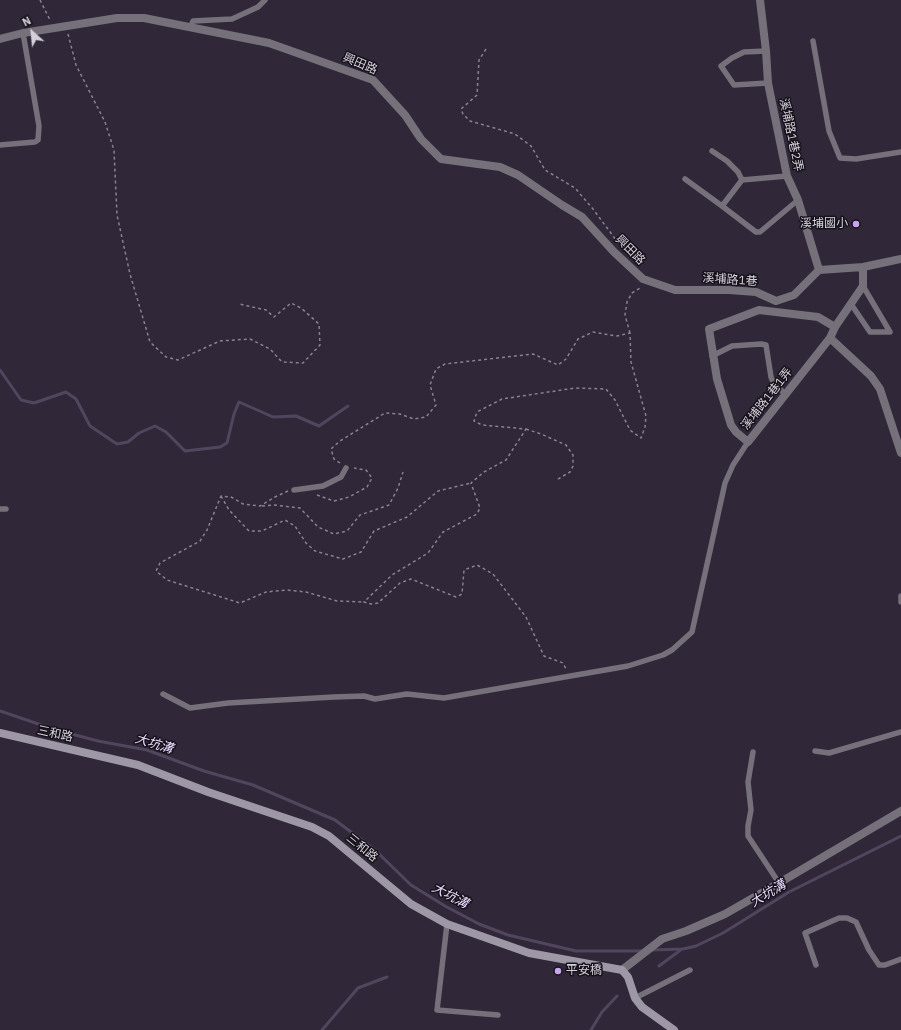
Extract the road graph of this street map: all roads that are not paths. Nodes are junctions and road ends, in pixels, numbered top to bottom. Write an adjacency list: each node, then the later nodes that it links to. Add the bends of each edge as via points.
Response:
1 (265, 0): 3 (lane, via 258,7 232,19 193,21)
2 (760, 0): 7 (street, 溪埔路1巷2弄)
3 (190, 28): 4 (street, 興田路, via 144,18 117,18); 20 (street, 興田路, via 269,43 373,80 405,115 421,139 441,159 500,167 518,175 582,217)
4 (23, 33): 5 (street, 興田路); 9 (lane, via 38,140)
5 (0, 39)
6 (813, 41): 11 (lane, via 829,130 840,158)
7 (766, 51): 8 (street, 溪埔路1巷2弄); 8 (lane, via 744,52 721,66 734,85)
8 (768, 83): 12 (street, 溪埔路1巷2弄)
9 (0, 144)
10 (712, 151): 14 (lane, via 738,172)
11 (901, 152)
12 (786, 176): 14 (lane); 15 (street, 溪埔路1巷2弄)
13 (685, 179): 16 (lane)
14 (742, 180): 16 (lane)
15 (798, 200): 16 (lane, via 760,232 756,232); 19 (street, 溪埔路1巷2弄)
16 (722, 206)
17 (901, 259): 18 (street)
18 (863, 267): 19 (street); 21 (street)
19 (820, 270): 20 (street, 溪埔路1巷, via 794,295 776,300 756,292 675,290)
20 (642, 279)
21 (863, 286): 22 (street, 溪埔路1巷1弄); 22 (lane, via 890,332 870,332)
22 (851, 304): 23 (street, 溪埔路1巷1弄)
23 (836, 327): 24 (street, 溪埔路1巷1弄); 25 (street, 溪埔路1巷1弄, via 818,317 759,310 709,329)
24 (830, 338): 26 (street, 溪埔路1巷1弄); 28 (street, via 871,376 880,389)
25 (712, 356): 26 (lane, via 732,346 766,346 773,382); 27 (street, 溪埔路1巷1弄, via 731,425)
26 (786, 395): 27 (street, 溪埔路1巷1弄)
27 (748, 442): 33 (lane, via 725,483 692,632 663,655 628,666 444,698 407,694 376,699 364,696 334,697 228,703 190,708)
28 (901, 453)
29 (346, 468): 30 (lane, via 341,477 323,486)
30 (294, 490)
31 (901, 596): 32 (lane)
32 (901, 602)
33 (163, 694)
34 (901, 732): 36 (lane, via 829,754)
35 (0, 733): 40 (main road, 三和路, via 138,765 312,827 329,836 411,904)
36 (815, 751)
37 (753, 752): 39 (lane, via 748,782 748,836)
38 (901, 811): 39 (street)
39 (779, 883): 43 (street, via 725,914 686,931 662,938)
40 (447, 924): 43 (main road, 三和路, via 529,953); 46 (lane, via 437,1010)
41 (901, 959): 42 (lane, via 885,966 879,965 856,922 839,918 805,934)
42 (816, 965)
43 (622, 970): 45 (main road, via 628,977)
44 (690, 970): 45 (lane)
45 (635, 998): 47 (main road, via 642,1007)
46 (498, 1015)
47 (674, 1030)

